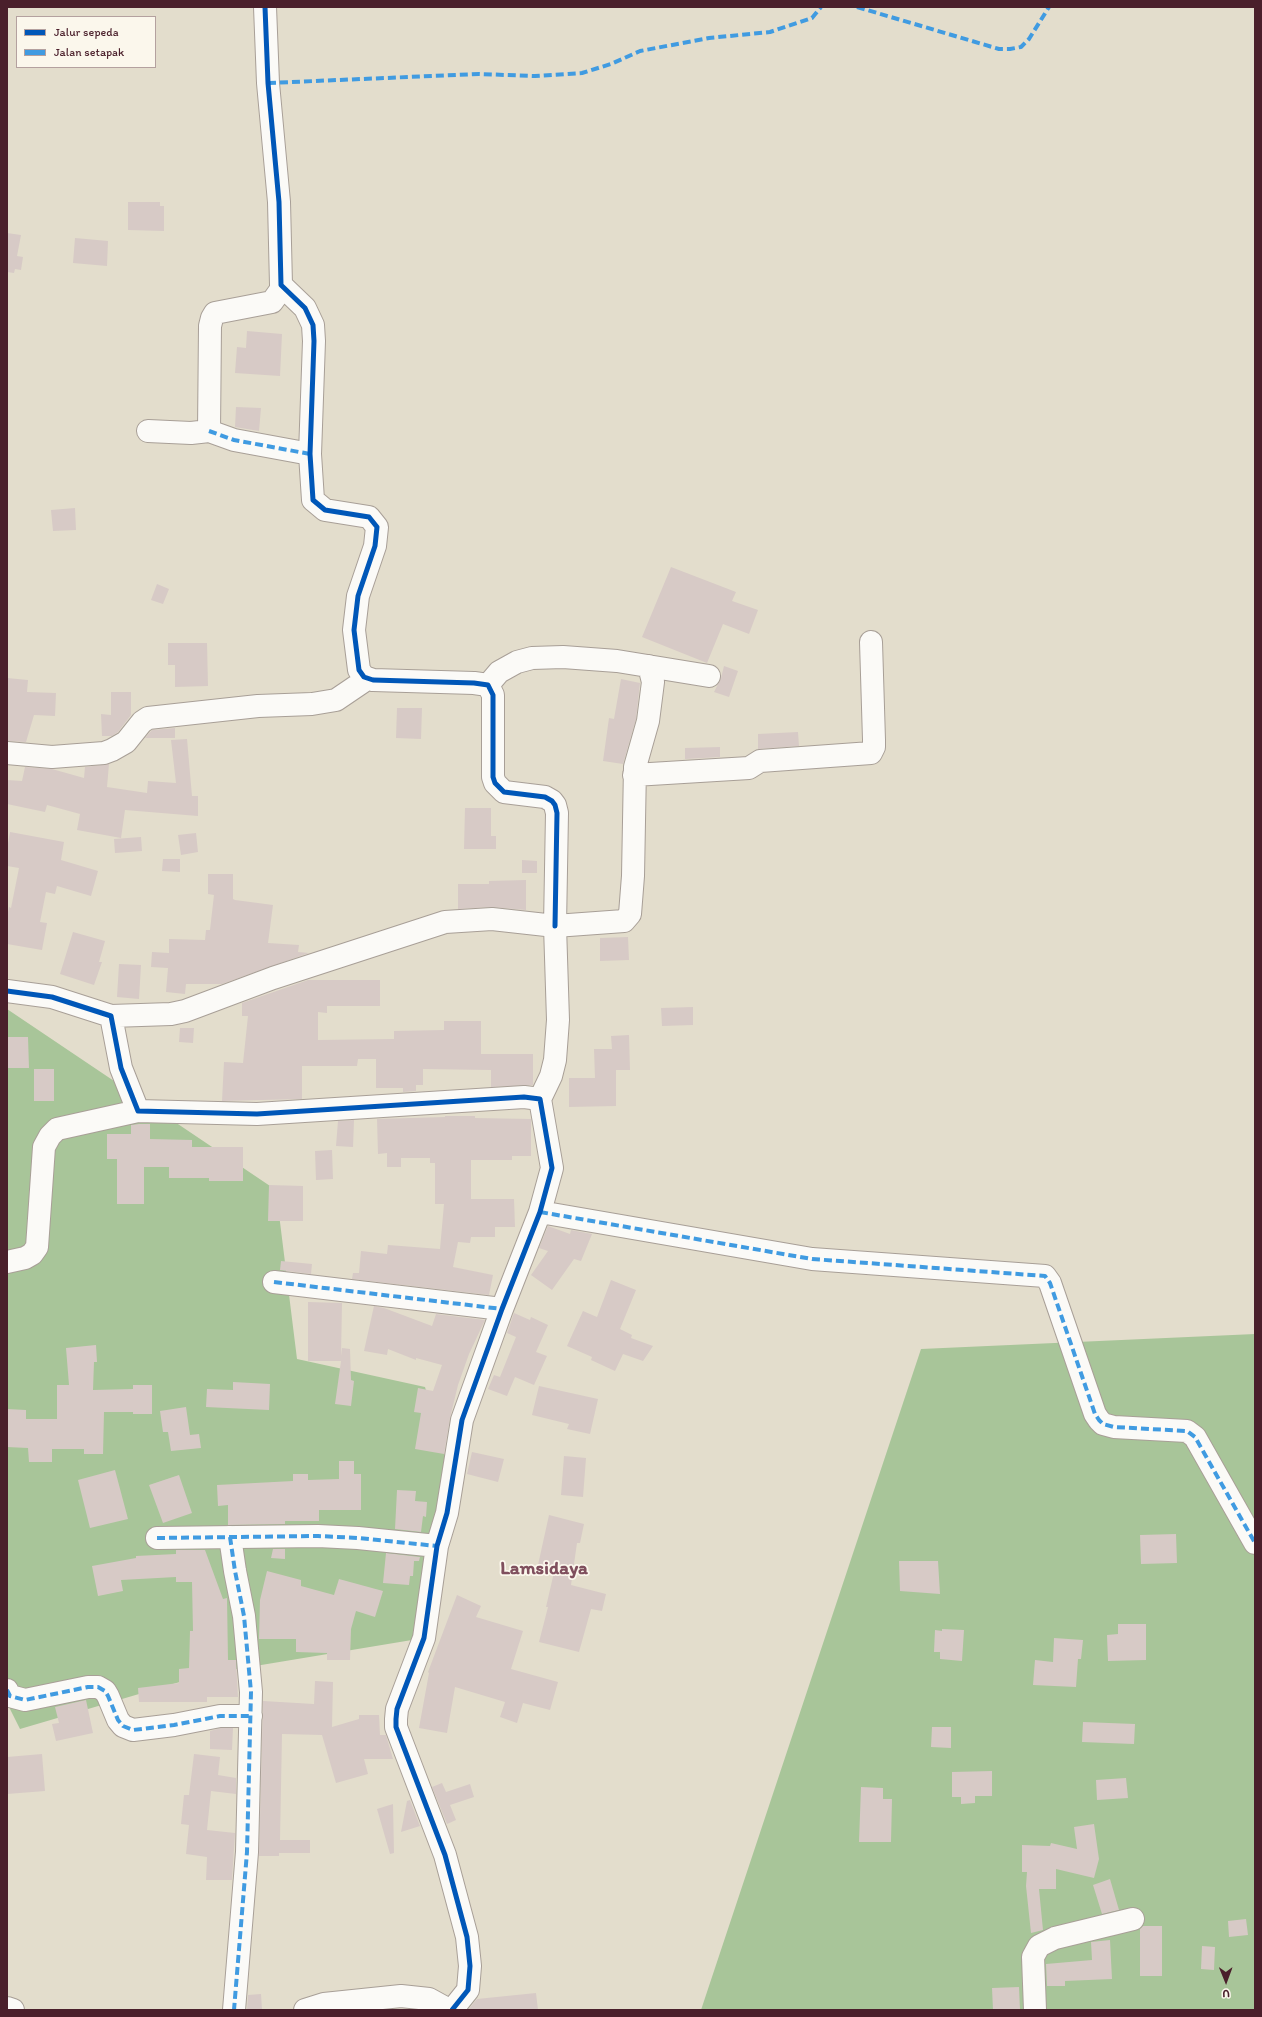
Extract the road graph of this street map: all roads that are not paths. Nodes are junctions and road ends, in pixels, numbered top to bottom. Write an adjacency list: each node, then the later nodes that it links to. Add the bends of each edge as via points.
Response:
1 (265, 7): 2 (street, via 268,83 279,202)
2 (282, 288): 4 (street, via 272,302 215,313 212,318); 5 (street, via 305,308 313,325)
3 (148, 431): 4 (street)
4 (209, 431): 5 (street, via 234,440)
5 (310, 454): 9 (street, via 315,504 325,510 370,516 377,527 375,546 358,596 354,630 359,670)
6 (871, 642): 12 (street, via 874,747 871,754 760,761 749,768)
7 (649, 666): 8 (street); 10 (street, via 563,656 532,658 506,666); 12 (street, via 653,682 648,721)
8 (709, 676)
9 (367, 679): 10 (street, via 474,683); 11 (street, via 336,700 148,718 126,742 104,753 52,756)
10 (488, 686): 13 (street, via 493,696 495,783 504,792 546,797 555,805)
11 (7, 753)
12 (634, 775): 13 (street, via 630,914 624,921)
13 (555, 926): 15 (street, via 492,919 445,922 273,978 185,1011 172,1014); 16 (street, via 558,1020 555,1060 551,1076)
14 (7, 991): 15 (street, via 52,997)
15 (111, 1016): 17 (street, via 121,1068)
16 (540, 1099): 17 (street, via 516,1098 257,1114); 18 (street, via 552,1168)
17 (138, 1111): 19 (street, via 57,1129 50,1136 44,1147 37,1247 25,1258)
18 (540, 1212): 21 (street); 24 (street, via 812,1259 1045,1276 1050,1283 1099,1420 1114,1427 1187,1431 1195,1437)
19 (7, 1262)
20 (274, 1282): 21 (street)
21 (502, 1309): 25 (street, via 462,1420 447,1513)
22 (230, 1537): 23 (street); 25 (street, via 318,1536); 27 (street, via 251,1674)
23 (157, 1538)
24 (1255, 1543)
25 (437, 1546): 33 (street, via 424,1638 397,1709 396,1727 445,1855 467,1937 470,1966 468,1990)
26 (8, 1694): 27 (street, via 26,1700 98,1687 105,1691 118,1720 123,1726 133,1730 220,1716)
27 (251, 1716): 31 (street, via 248,1852)
28 (1134, 1920): 34 (street, via 1055,1938 1039,1946 1034,1957)
29 (7, 2008): 30 (street)
30 (13, 2010)
31 (234, 2010)
32 (305, 2010): 33 (street, via 324,2004 401,1996 429,1999)
33 (450, 2010)
34 (1035, 2010)

